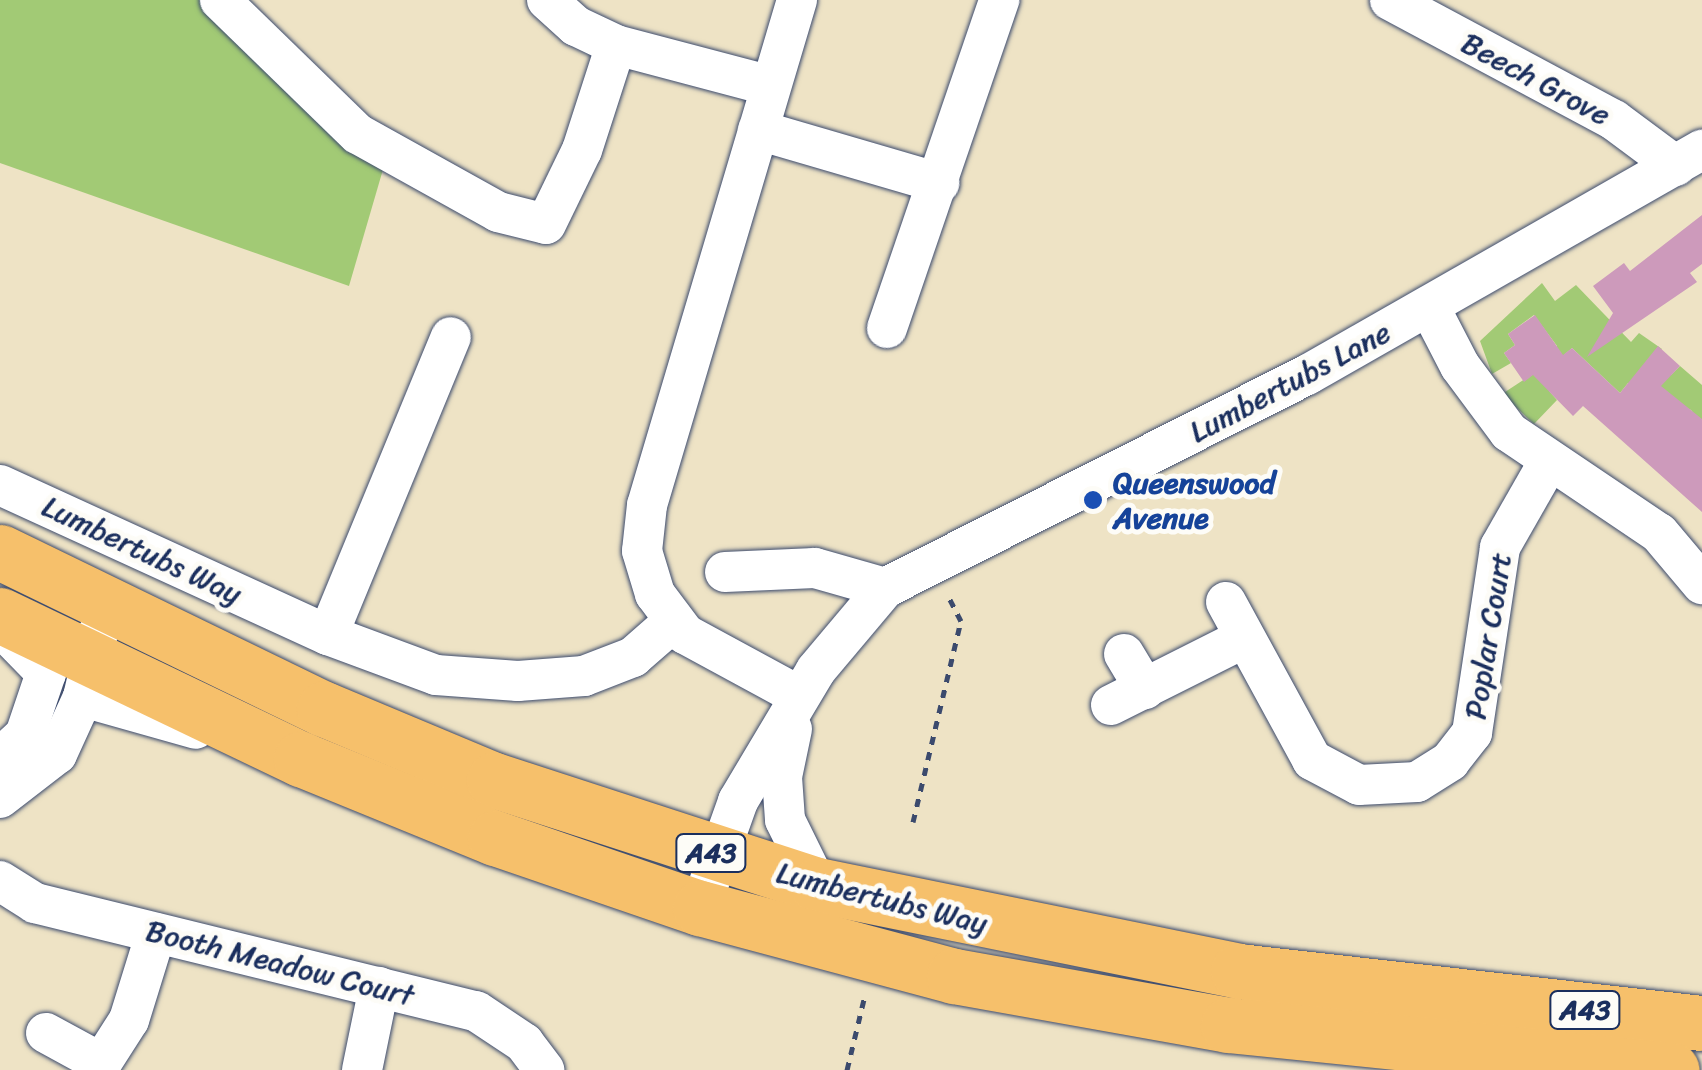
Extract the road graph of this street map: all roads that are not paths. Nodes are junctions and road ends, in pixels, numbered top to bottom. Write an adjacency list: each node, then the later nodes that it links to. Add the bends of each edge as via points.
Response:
1 (220, 0): 6 (street, via 358,134 498,212 546,224 582,150)
2 (547, 0): 6 (street, via 576,26)
3 (797, 0): 7 (street)
4 (999, 0): 10 (street)
5 (1390, 0): 9 (street, Beech Grove)
6 (616, 45): 7 (street)
7 (771, 86): 8 (street)
8 (758, 130): 10 (street); 23 (street, via 645,517 646,572)
9 (1689, 158): 11 (street, Lumbertubs Lane)
10 (939, 183): 12 (street)
11 (1430, 308): 14 (street, via 1486,407); 19 (street, Lumbertubs Lane)
12 (886, 328)
13 (451, 337): 25 (street)
14 (1548, 463): 18 (street, via 1659,532); 26 (street, Poplar Court, via 1500,548 1472,733 1434,773 1378,788 1325,771 1298,743)
15 (0, 485): 25 (street, Lumbertubs Way)
16 (0, 552): 21 (highway, Lumbertubs Way / A43)
17 (725, 572): 19 (street, via 815,568)
18 (1702, 584)
19 (885, 588): 29 (street, Lumbertubs Lane)
20 (1226, 602): 26 (street, Poplar Court)
21 (104, 605): 28 (street); 32 (highway, Lumbertubs Way / A43, via 494,780)
22 (0, 615): 28 (highway, Lumbertubs Way / A43)
23 (674, 622): 25 (street, Lumbertubs Way, via 612,669 518,681 436,674); 29 (street, via 706,648)
24 (0, 626): 30 (street, via 46,673 25,735)
25 (328, 635)
26 (1244, 638): 27 (street, via 1128,697)
27 (1124, 654)
28 (88, 679): 31 (street, via 57,754); 35 (highway, Lumbertubs Way / A43, via 495,838)
29 (799, 696): 32 (street, Lumbertubs Lane, via 738,800); 34 (street, via 782,777 786,820)
30 (0, 758)
31 (0, 798)
32 (718, 856): 34 (highway, Lumbertubs Way / A43); 35 (street, Lumbertubs Lane)
33 (0, 881): 36 (street, Booth Meadow Court, via 35,904)
34 (817, 885): 38 (highway, Lumbertubs Way / A43, via 1238,971)
35 (700, 908): 43 (highway, Lumbertubs Way / A43, via 954,976 1228,1025)
36 (156, 932): 37 (street, Booth Meadow Court); 40 (street, via 129,1020)
37 (379, 988): 41 (street); 42 (street, Booth Meadow Court, via 476,1011 524,1044)
38 (1702, 1022)
39 (46, 1033): 40 (street)
40 (99, 1066)
41 (362, 1070)
42 (544, 1070)
43 (1672, 1070)

